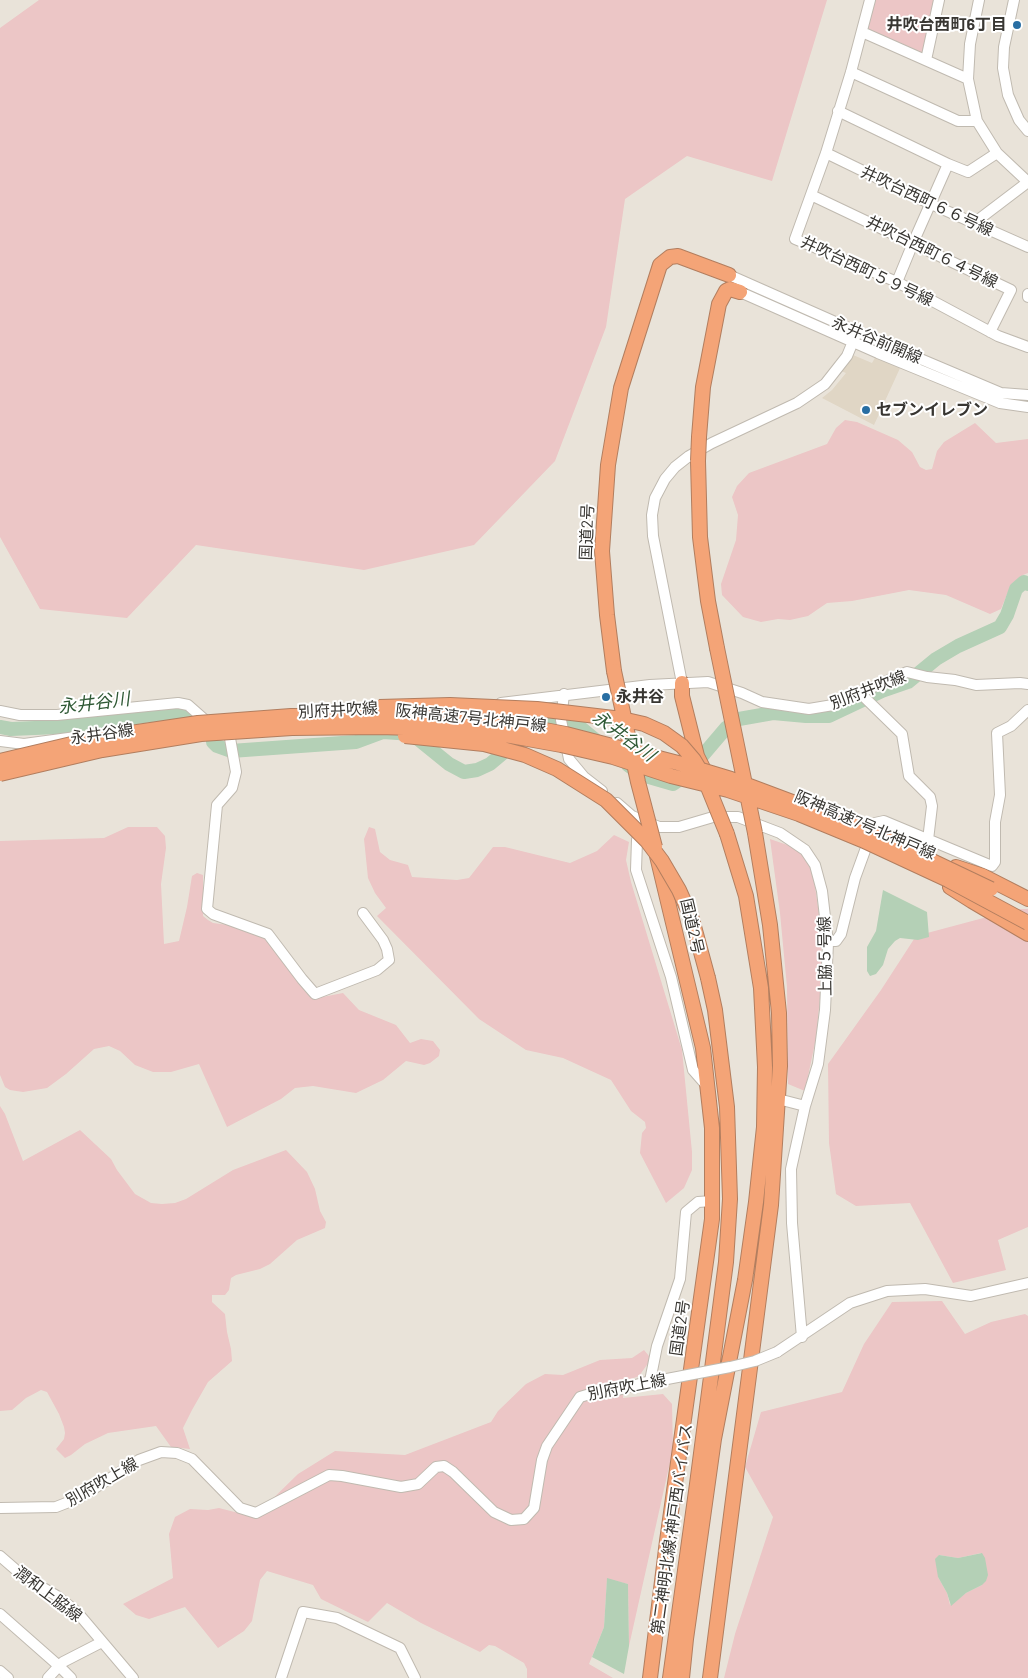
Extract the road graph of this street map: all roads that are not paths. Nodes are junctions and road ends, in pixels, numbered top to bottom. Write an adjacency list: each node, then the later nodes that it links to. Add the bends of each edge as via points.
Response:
1 (870, 0): 5 (street, 井吹台西町５９号線)
2 (939, 0): 6 (street)
3 (979, 0): 8 (street, via 970,44)
4 (1014, 0): 11 (street, via 1003,68 1008,95)
5 (862, 32): 6 (street); 7 (street, 井吹台西町５９号線)
6 (926, 60): 8 (street)
7 (851, 72): 9 (street, 井吹台西町５９号線); 10 (street, via 958,121)
8 (968, 79): 10 (street)
9 (838, 111): 13 (street, 井吹台西町５９号線); 14 (street)
10 (978, 121): 12 (street)
11 (1028, 131)
12 (996, 152): 14 (street, via 968,172); 15 (street)
13 (826, 153): 16 (street, 井吹台西町５９号線); 17 (street, 井吹台西町６６号線)
14 (948, 164): 17 (street)
15 (1028, 182): 18 (street)
16 (811, 194): 19 (street, 井吹台西町６４号線); 23 (street, 井吹台西町５９号線, via 795,239)
17 (931, 204): 18 (street, 井吹台西町６６号線); 19 (street)
18 (974, 224): 20 (street, 井吹台西町６６号線)
19 (913, 243): 23 (street); 26 (street, 井吹台西町６４号線, via 1011,290)
20 (1028, 247)
21 (715, 269): 22 (highway, 国道2号); 25 (highway, via 722,283); 51 (highway, 国道2号, bridge, via 678,256 660,264 621,388 608,465 602,551 614,671 702,1048)
22 (729, 275): 27 (street, 永井谷前開線)
23 (898, 282): 26 (street, 井吹台西町５９号線)
24 (740, 292): 25 (highway, via 730,289); 27 (street, 永井谷前開線)
25 (722, 297): 52 (highway, bridge, via 703,387 698,460 700,537 708,601 770,924 779,1013)
26 (990, 332): 28 (street, 井吹台西町５９号線)
27 (855, 337): 29 (street, 永井谷前開線, via 1002,393); 30 (street, 永井谷前開線, via 1000,403); 31 (street, via 847,356 825,384 797,403 689,456 665,479 655,498 653,536)
28 (1028, 347)
29 (1028, 395)
30 (1028, 407)
31 (682, 683): 33 (street, 別府井吹線); 34 (street, 別府井吹線, via 708,682 762,702 809,708); 45 (highway, via 701,754 705,764 718,777 983,876); 49 (highway, via 696,756 715,781 820,819 900,855)
32 (1028, 684): 34 (street, 別府井吹線, via 976,685 907,672)
33 (564, 694): 37 (street, 別府井吹線, via 491,704 346,708); 43 (street, 上脇５号線, bridge, via 561,720 569,759 584,777 632,816)
34 (864, 697): 44 (street, via 902,734 909,776 930,796)
35 (0, 710): 38 (street, via 20,715 57,715 178,703 188,705)
36 (1028, 710): 44 (street, via 1011,726 997,733 1000,794 995,822 995,862 992,866)
37 (226, 718): 38 (street, 別府井吹線); 47 (street, via 236,772 232,788 217,805 207,908 213,914 268,934 315,994 377,970 389,960 387,949)
38 (205, 720): 40 (street, 永井谷線, via 24,744)
39 (292, 722): 41 (highway, 阪神高速7号北神戸線, bridge, via 198,723 97,738); 42 (highway, 阪神高速7号北神戸線, bridge, via 102,750); 46 (highway, 阪神高速7号北神戸線, bridge, via 381,716 446,718 513,724 566,734 696,768 804,805 866,830); 48 (highway, 阪神高速7号北神戸線, bridge, via 444,729 511,736 613,756 799,814 948,880); 71 (highway, 第二神明北線;神戸西バイパス, bridge, via 484,744 525,755 557,769 606,800 647,841 679,890 692,919 716,1010 727,1107 730,1199 726,1262); 72 (highway, 第二神明北線;神戸西バイパス, bridge, via 380,707 450,705 537,709 644,724 664,733 694,760 728,834 746,896 761,988 764,1127 744,1280 714,1439)
40 (0, 741)
41 (0, 761)
42 (0, 774)
43 (646, 821): 50 (street, 上脇５号線, via 659,827 679,827 713,818 738,817 780,833 805,850 815,865 822,891); 51 (street, via 637,840 636,870 671,977 693,1070)
44 (928, 840): 50 (street, via 884,821 875,823 855,878 841,934 836,941)
45 (1028, 899)
46 (1028, 910)
47 (363, 912)
48 (1028, 923)
49 (1028, 934)
50 (828, 941): 53 (street, 上脇５号線, via 825,1010 818,1064)
51 (707, 1087): 54 (highway, 国道2号, via 712,1128)
52 (778, 1099): 53 (street); 73 (highway, via 771,1205)
53 (805, 1106): 56 (street, 上脇５号線, via 791,1169 792,1223)
54 (712, 1201): 57 (street, via 698,1202 686,1212 680,1279 657,1346); 70 (highway, 国道2号)
55 (1028, 1283): 56 (street, 別府吹上線, via 971,1296 925,1289 887,1291 850,1303)
56 (802, 1336): 57 (street, 別府吹上線, bridge, via 755,1361)
57 (650, 1381): 58 (street, 別府吹上線, via 580,1397 547,1446 534,1508 524,1519 511,1520 494,1512 444,1466 436,1467 418,1484 401,1487 329,1476 256,1513 240,1508 192,1459 177,1453 161,1452 139,1460 79,1498 56,1507)
58 (0, 1508)
59 (0, 1556): 61 (street, 潤和上脇線, via 23,1576 77,1612)
60 (0, 1614): 62 (street)
61 (102, 1642): 62 (street); 67 (street, 潤和上脇線)
62 (59, 1666): 65 (street); 66 (street)
63 (0, 1671): 64 (street)
64 (8, 1678)
65 (48, 1678)
66 (71, 1678)
67 (133, 1678)
68 (281, 1678): 69 (street, via 303,1612 337,1618 400,1648)
69 (415, 1678)
70 (650, 1678)
71 (670, 1678)
72 (682, 1678)
73 (710, 1678)

